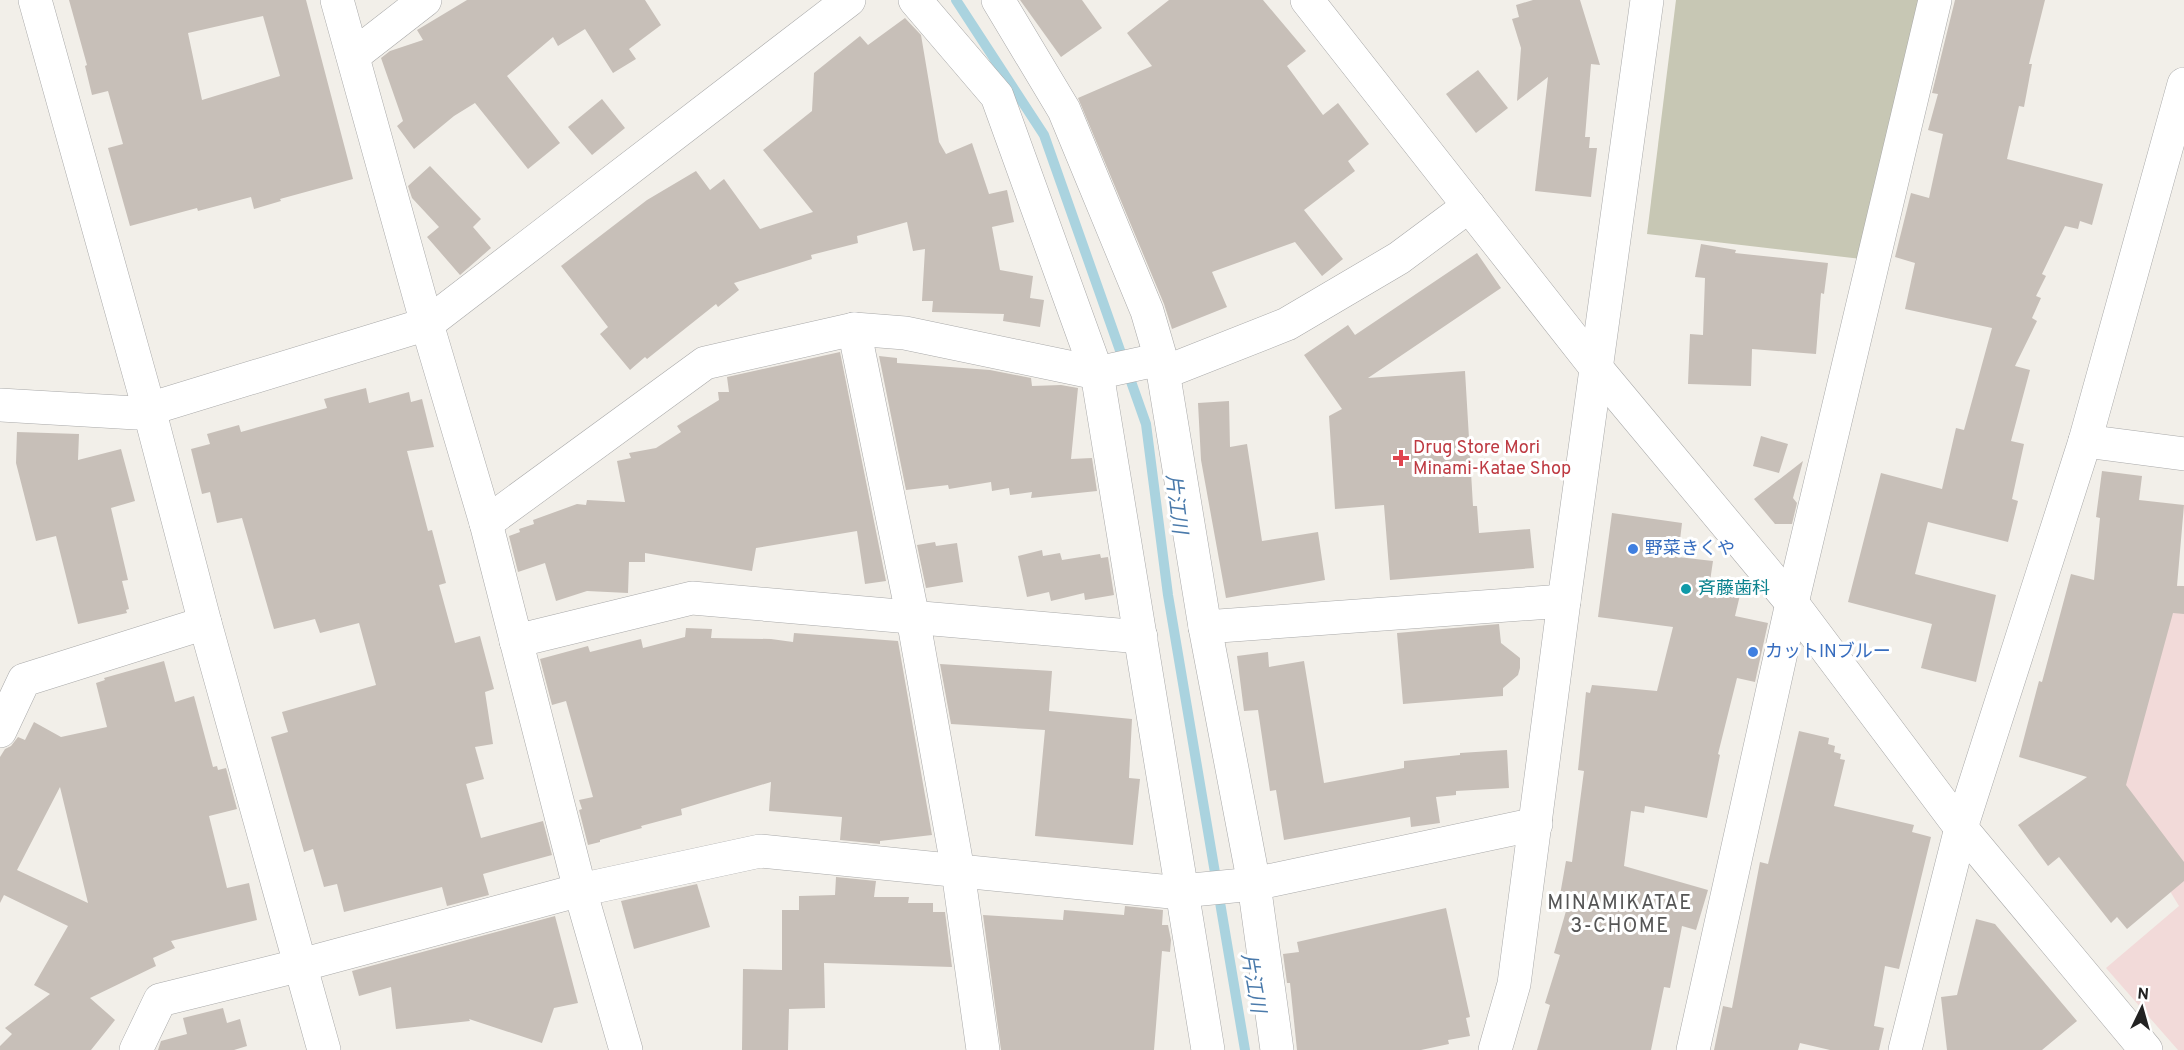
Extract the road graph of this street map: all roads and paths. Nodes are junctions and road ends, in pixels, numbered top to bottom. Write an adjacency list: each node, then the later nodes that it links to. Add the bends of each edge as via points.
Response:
1 (35, 0): 19 (street)
2 (337, 0): 10 (street)
3 (425, 0): 10 (street)
4 (849, 0): 13 (street)
5 (915, 0): 17 (street, via 997,96)
6 (998, 0): 15 (street, via 1065,110 1147,312)
7 (1307, 0): 12 (street)
8 (1647, 0): 16 (street)
9 (1935, 0): 24 (street)
10 (353, 56): 13 (street)
11 (2184, 84): 20 (street)
12 (1469, 206): 15 (street, via 1399,258 1287,324); 16 (street)
13 (427, 324): 19 (street); 22 (street)
14 (854, 329): 17 (street, via 905,333); 22 (street, via 705,363); 25 (street)
15 (1162, 366): 17 (street); 27 (street)
16 (1598, 369): 23 (street); 24 (street)
17 (1097, 373): 28 (street)
18 (0, 405): 19 (street, via 136,413)
19 (149, 409): 26 (street)
20 (2085, 441): 21 (street); 32 (street)
21 (2184, 454)
22 (486, 523): 29 (street)
23 (1564, 601): 27 (street); 31 (street)
24 (1792, 603): 32 (street); 45 (street)
25 (913, 618): 28 (street); 29 (street, via 692,598); 33 (street)
26 (205, 623): 30 (street, via 24,680); 37 (street)
27 (1205, 627): 34 (street)
28 (1141, 638): 36 (street)
29 (516, 641): 35 (street)
30 (0, 731)
31 (1536, 824): 34 (street); 44 (street, via 1514,984)
32 (1961, 828): 46 (street); 47 (street)
33 (958, 871): 35 (street, via 760,851); 36 (street); 41 (street)
34 (1254, 884): 36 (street); 43 (street)
35 (580, 890): 37 (street); 40 (street)
36 (1182, 891): 42 (street)
37 (301, 965): 38 (street, via 160,1000); 39 (street)
38 (135, 1050)
39 (324, 1050)
40 (626, 1050)
41 (983, 1050)
42 (1208, 1050)
43 (1277, 1050)
44 (1495, 1050)
45 (1693, 1050)
46 (1905, 1050)
47 (2146, 1050)

